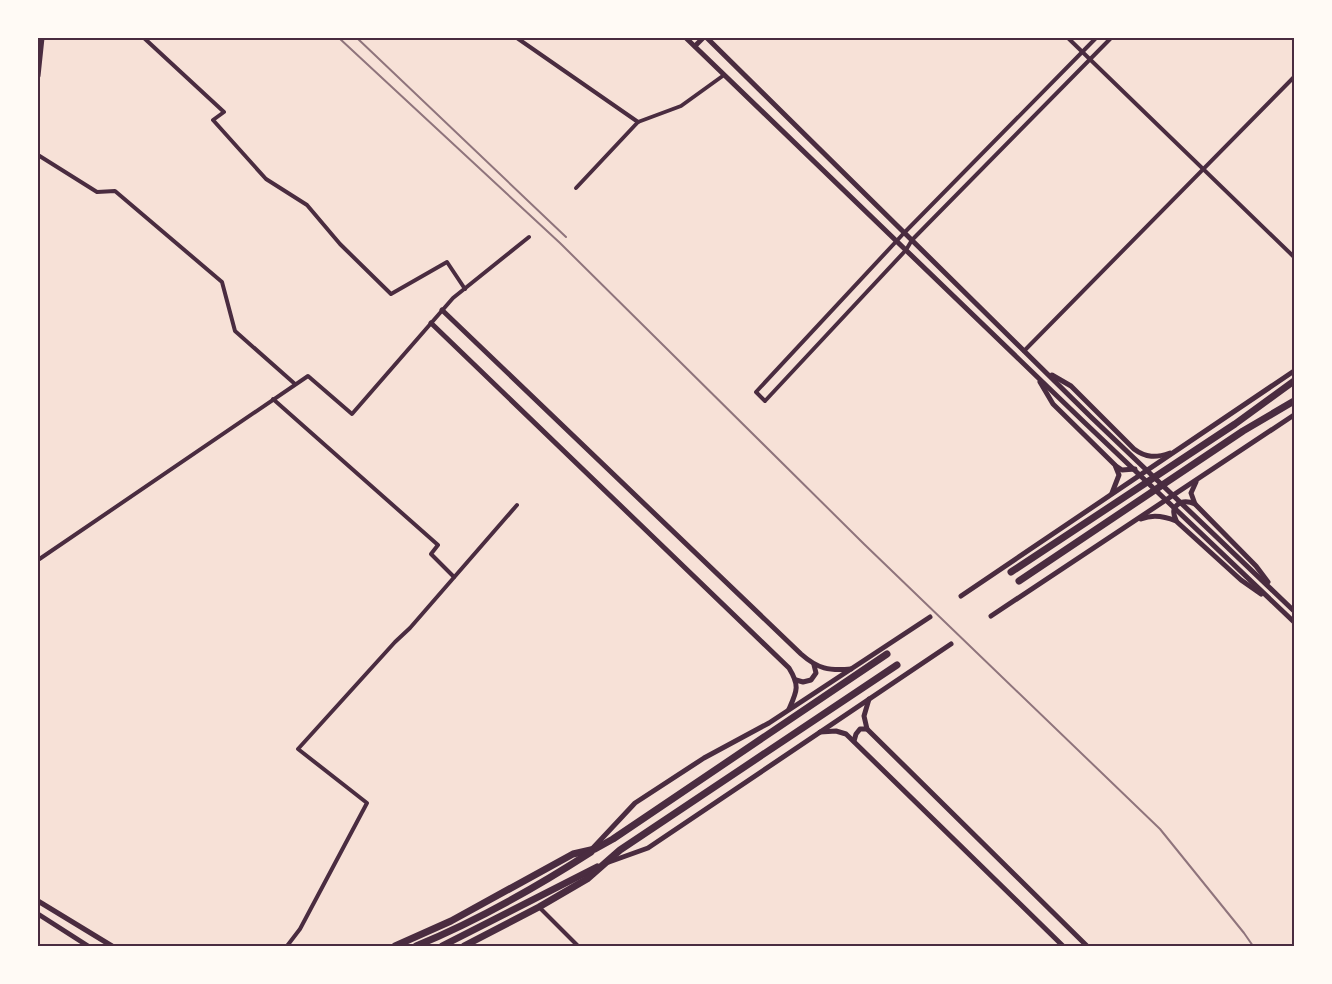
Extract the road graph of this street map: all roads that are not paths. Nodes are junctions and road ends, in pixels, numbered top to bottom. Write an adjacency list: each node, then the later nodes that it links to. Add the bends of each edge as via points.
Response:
1 (42, 38): 13 (main road)
2 (144, 38): 25 (street, via 224,112 213,120 266,179 307,205 391,294 447,261)
3 (518, 38): 15 (street)
4 (686, 38): 9 (main road)
5 (705, 38): 9 (main road); 19 (main road)
6 (1068, 38): 10 (street)
7 (1095, 38): 10 (street)
8 (1111, 38): 11 (street)
9 (695, 46): 12 (main road)
10 (1082, 51): 11 (street); 19 (street)
11 (1090, 59): 17 (street); 21 (street)
12 (724, 75): 15 (street, via 681,106); 22 (main road)
13 (38, 76)
14 (1294, 77): 17 (street)
15 (638, 122): 18 (street)
16 (38, 155): 33 (street, via 97,192 115,191 222,282 235,331)
17 (1204, 170): 24 (street); 28 (street)
18 (576, 188)
19 (904, 233): 21 (main road); 22 (street)
20 (530, 237): 25 (street)
21 (912, 240): 23 (street); 28 (main road)
22 (897, 242): 23 (main road); 23 (street, via 756,392 765,401)
23 (906, 250): 31 (main road)
24 (1294, 257)
25 (465, 289): 26 (street)
26 (442, 310): 27 (street); 59 (main road)
27 (431, 323): 33 (street, via 352,414 308,376); 62 (main road, via 789,668)
28 (1024, 351): 29 (main road)
29 (1044, 370): 37 (main road, via 1071,386); 51 (main road)
30 (1294, 371): 38 (main road)
31 (1036, 375): 39 (main road, via 1053,404); 52 (main road)
32 (1294, 381): 47 (highway)
33 (295, 384): 34 (street)
34 (273, 399): 46 (street); 48 (street, via 438,545 431,555)
35 (1294, 402): 49 (highway, via 1243,431)
36 (1294, 415): 40 (main road)
37 (1134, 449): 38 (main road, via 1143,456 1160,457); 39 (main road, via 1138,456 1136,469 1122,470)
38 (1177, 451): 41 (main road)
39 (1115, 465): 41 (main road, via 1119,475)
40 (1200, 477): 42 (main road, via 1191,493); 45 (main road)
41 (1110, 496): 50 (main road)
42 (1195, 504): 44 (main road, via 1188,501 1174,508); 51 (main road, via 1256,566)
43 (517, 505): 48 (street)
44 (1176, 520): 45 (main road, via 1149,516); 52 (main road, via 1241,580)
45 (1131, 522): 54 (main road)
46 (38, 560)
47 (1011, 572)
48 (454, 577): 77 (street, via 298,749 367,803 300,929)
49 (1019, 581)
50 (961, 596)
51 (1278, 596): 53 (main road)
52 (1274, 602): 56 (main road)
53 (1294, 611)
54 (990, 616)
55 (930, 617): 61 (main road)
56 (1294, 622)
57 (951, 644): 63 (main road)
58 (887, 654): 70 (highway)
59 (814, 665): 61 (main road); 62 (main road, via 816,673 811,680)
60 (897, 665): 68 (highway)
61 (851, 669): 64 (main road)
62 (796, 680): 64 (main road, via 797,692)
63 (868, 699): 65 (main road, via 864,716); 66 (main road)
64 (789, 710): 70 (main road, via 635,803)
65 (867, 729): 67 (main road, via 860,729); 84 (main road)
66 (820, 732): 67 (main road, via 836,731); 69 (main road)
67 (854, 741): 83 (main road)
68 (778, 744): 69 (main road); 71 (highway)
69 (786, 755): 71 (main road, via 648,848)
70 (593, 850): 78 (highway, via 573,854 451,921); 79 (highway, via 539,885)
71 (604, 863): 73 (highway, via 587,879); 80 (highway)
72 (38, 900): 76 (main road)
73 (539, 907): 81 (highway); 82 (street)
74 (38, 914): 75 (main road)
75 (88, 946)
76 (112, 946)
77 (287, 946)
78 (395, 946)
79 (416, 946)
80 (442, 946)
81 (464, 946)
82 (578, 946)
83 (1063, 946)
84 (1087, 946)

